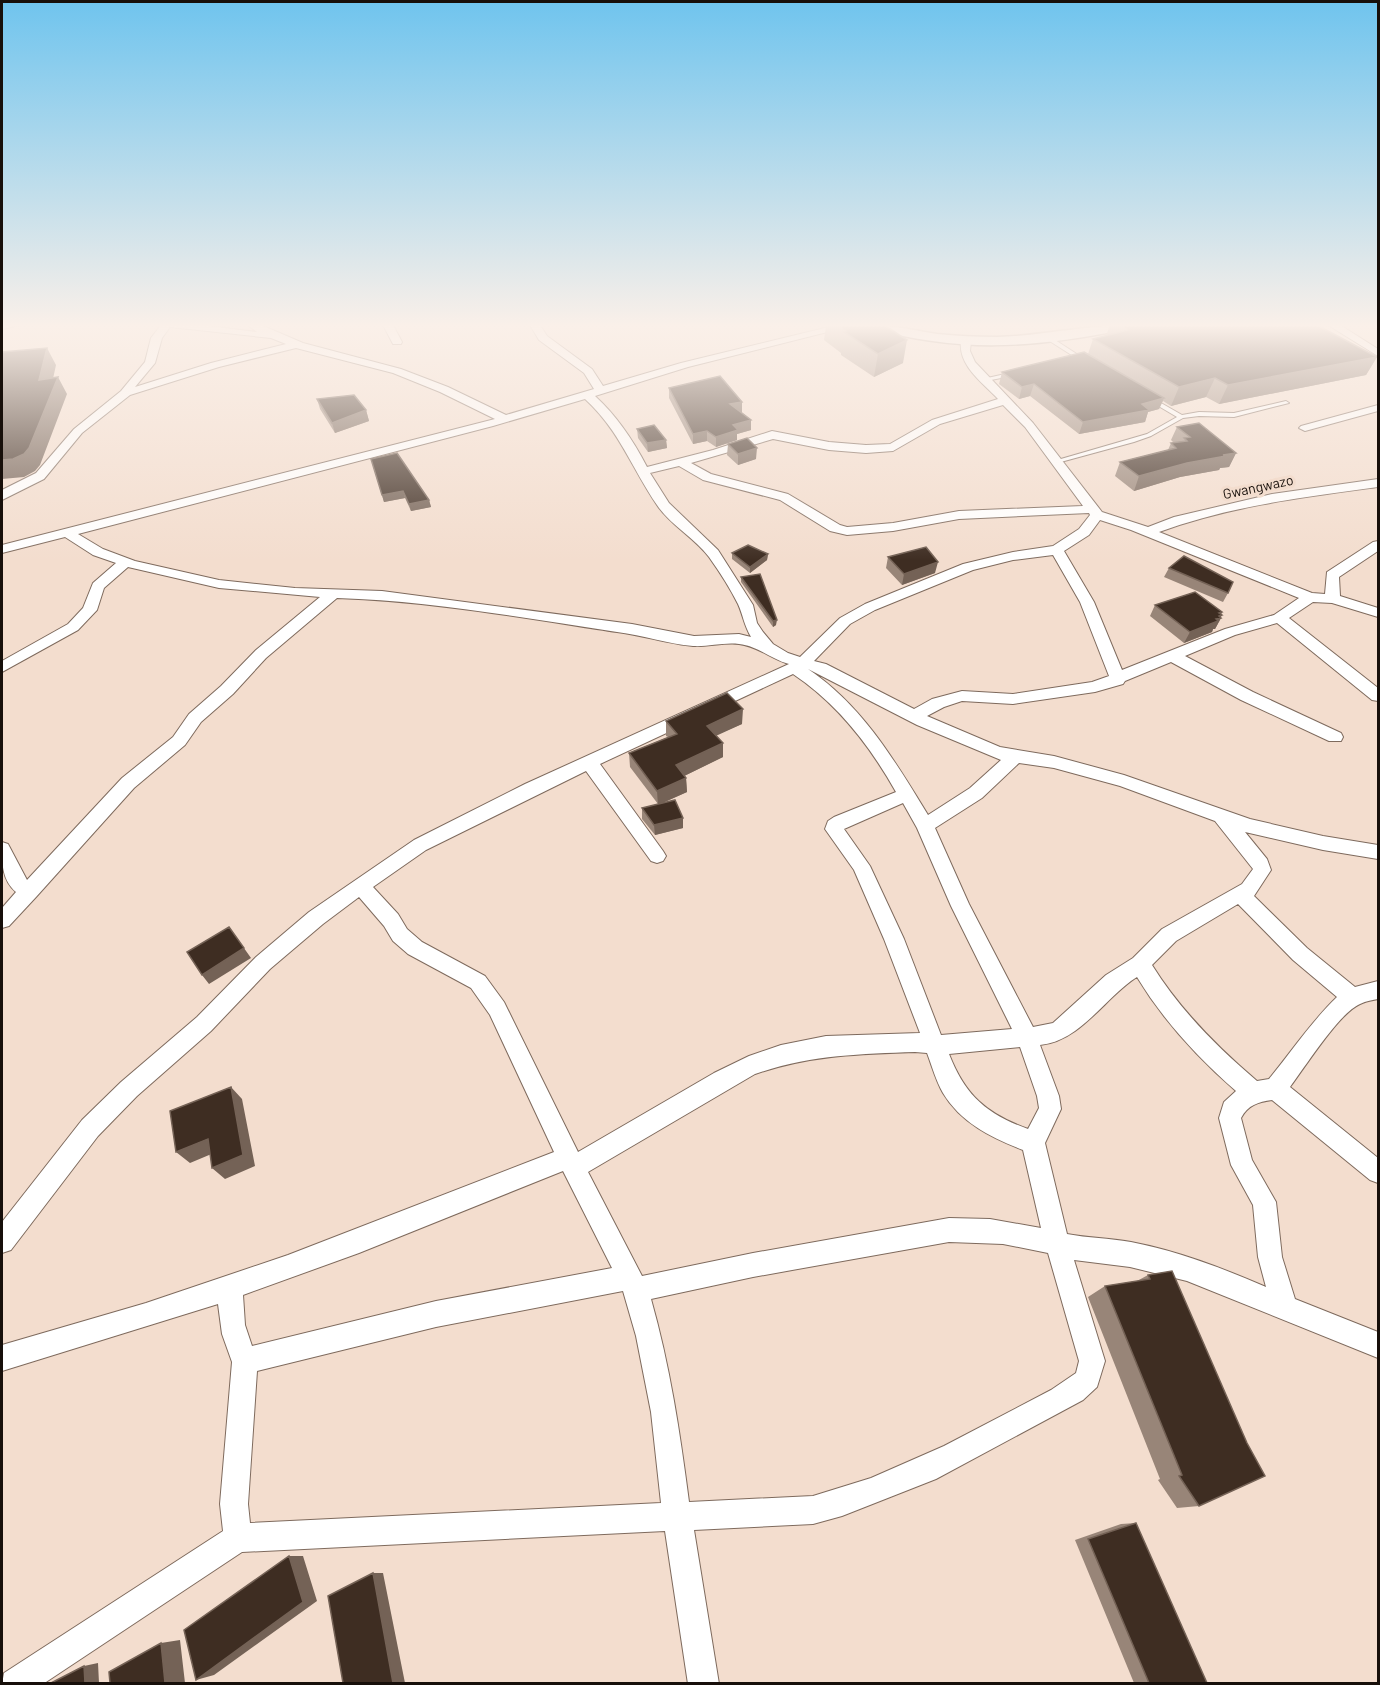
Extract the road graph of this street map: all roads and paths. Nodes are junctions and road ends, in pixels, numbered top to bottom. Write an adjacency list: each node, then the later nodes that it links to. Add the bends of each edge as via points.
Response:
1 (112, 404): 17 (street, via 78,430 40,476)
2 (473, 404): 11 (street)
3 (558, 404): 11 (street)
4 (601, 404): 15 (street)
5 (995, 404): 14 (street, via 936,422 893,447 829,446 772,435)
6 (1010, 404): 13 (street)
7 (1158, 404): 10 (lane)
8 (1283, 404): 10 (lane, via 1234,415)
9 (1378, 408): 12 (street)
10 (1181, 417): 13 (lane, via 1141,438)
11 (505, 419): 20 (street)
12 (1305, 428)
13 (1057, 461): 18 (street)
14 (681, 462): 15 (street); 18 (street, via 707,477 784,497 847,531 959,516)
15 (644, 471): 30 (street, via 664,506 713,553 746,605 750,623)
16 (1378, 483): 19 (street, Gwangwazo, via 1272,498)
17 (2, 496)
18 (1095, 512): 19 (street); 23 (street, via 1084,532)
19 (1146, 532): 26 (street)
20 (68, 533): 22 (street); 24 (street, via 98,552)
21 (1378, 545): 27 (street, via 1332,575)
22 (2, 549)
23 (1057, 550): 32 (street, via 988,562 877,603 845,621); 34 (street, via 1087,602)
24 (126, 562): 25 (street, via 240,588); 33 (street, via 98,586 90,610 73,627)
25 (334, 593): 30 (street, via 495,609 694,641 739,639); 47 (street, via 261,654 195,718 179,741 128,783)
26 (1311, 597): 27 (street); 29 (street)
27 (1333, 599): 28 (street)
28 (1378, 612)
29 (1278, 618): 31 (street, via 1230,632); 35 (street)
30 (768, 647): 32 (street)
31 (1173, 656): 34 (street); 37 (street)
32 (798, 666): 36 (street, via 821,668); 39 (street); 40 (street, via 858,722)
33 (2, 667)
34 (1118, 680): 36 (street, via 1036,697 962,696)
35 (1378, 696)
36 (914, 716): 38 (street, via 988,749)
37 (1335, 737)
38 (1015, 756): 41 (street, via 1124,781); 42 (street, via 976,793)
39 (590, 763): 45 (street); 46 (street, via 420,845)
40 (906, 795): 42 (street); 54 (street, via 834,826 861,866)
41 (1222, 817): 44 (street, via 1285,835); 48 (street, via 1262,867)
42 (925, 826): 53 (street, via 960,906)
43 (2, 849): 47 (street, via 17,882)
44 (1378, 852)
45 (657, 856)
46 (361, 886): 57 (street, via 415,948 478,982 497,1009); 59 (street, via 263,963 204,1024 129,1089 90,1128)
47 (29, 892): 49 (street)
48 (1241, 895): 50 (street, via 1169,935); 52 (street, via 1300,954)
49 (2, 920)
50 (1140, 964): 53 (street, via 1113,981 1060,1030); 55 (street, via 1181,1024 1233,1075 1231,1094)
51 (1378, 990): 52 (street)
52 (1352, 997): 55 (street, via 1322,1025 1310,1045)
53 (1027, 1037): 54 (street); 56 (street, via 1050,1109)
54 (934, 1044): 56 (street, via 950,1085 963,1103 999,1130); 57 (street, via 826,1047 766,1059)
55 (1255, 1096): 58 (street); 63 (street, via 1232,1110 1230,1118 1242,1165 1264,1202 1270,1257)
56 (1034, 1142): 60 (street)
57 (571, 1162): 61 (street); 62 (street)
58 (1378, 1172)
59 (2, 1241)
60 (1057, 1244): 61 (street, via 1020,1234 949,1230 690,1277); 63 (street, via 1186,1269); 67 (street, via 1092,1361 1084,1383 985,1441 843,1503 813,1510)
61 (633, 1283): 66 (street, via 436,1314); 67 (street, via 662,1402)
62 (230, 1287): 65 (street); 66 (street, via 230,1316)
63 (1284, 1308): 64 (street)
64 (1378, 1345)
65 (2, 1358)
66 (245, 1360): 68 (street, via 234,1504)
67 (677, 1516): 68 (street); 70 (street)
68 (238, 1538): 69 (street)
69 (15, 1683)
70 (704, 1683)

